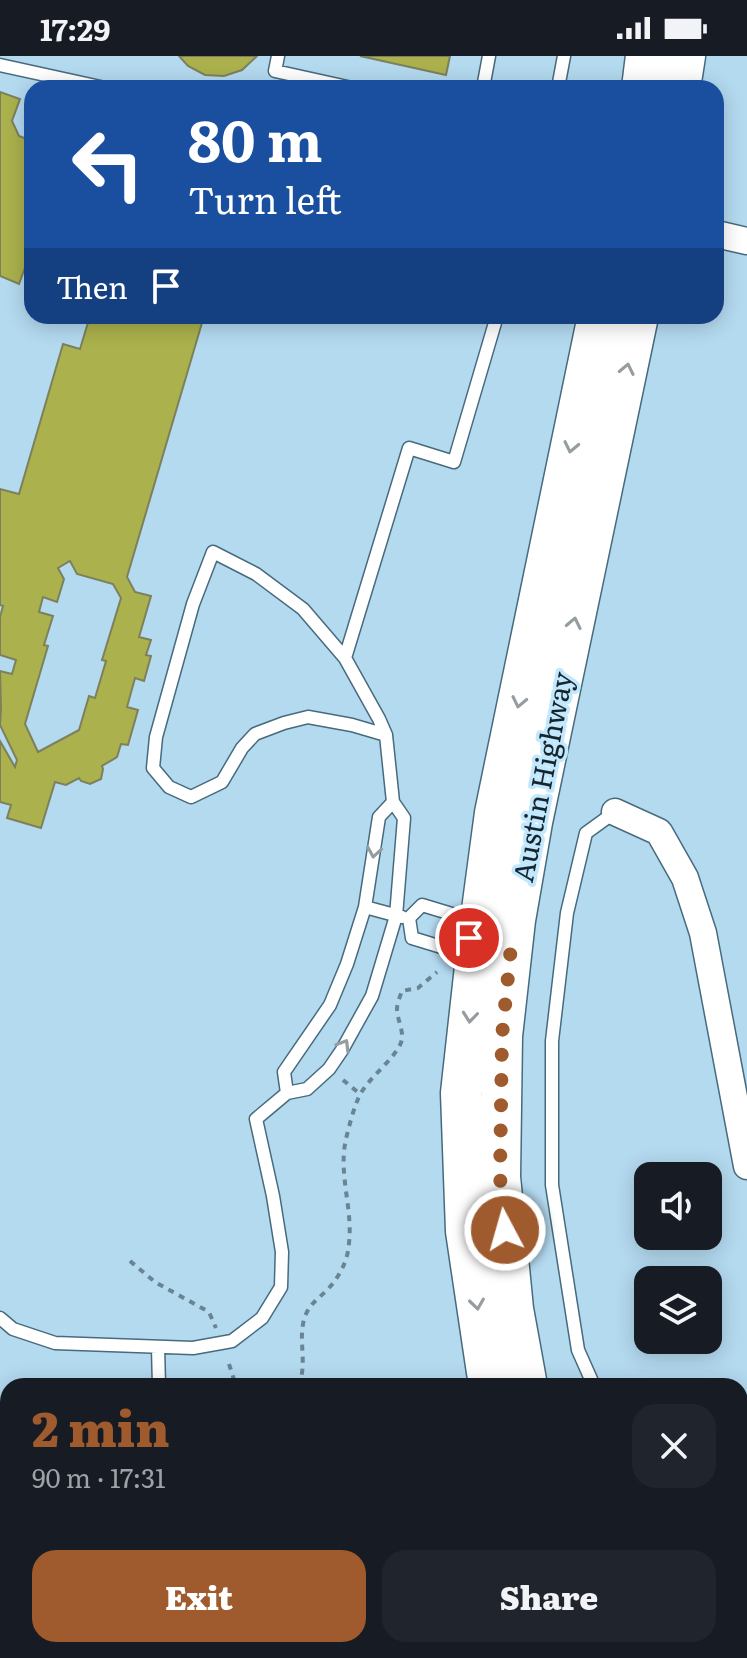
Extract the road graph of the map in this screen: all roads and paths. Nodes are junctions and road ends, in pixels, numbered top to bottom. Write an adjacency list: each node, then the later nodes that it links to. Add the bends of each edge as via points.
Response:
1 (278, 56): 8 (lane, via 275,71)
2 (489, 56): 9 (lane)
3 (564, 56): 10 (lane)
4 (646, 56): 11 (main road)
5 (685, 56): 12 (main road)
6 (0, 65): 7 (lane)
7 (68, 80)
8 (316, 80)
9 (484, 80)
10 (560, 80)
11 (643, 80)
12 (681, 80)
13 (724, 236): 14 (street)
14 (747, 241)
15 (495, 324): 18 (lane, via 454,462 409,448)
16 (596, 324): 24 (main road, Austin Highway, one-way to 24, via 495,813)
17 (636, 324): 24 (main road, Austin Highway, one-way to 17, via 532,822)
18 (345, 658): 19 (lane); 19 (lane, via 303,609 256,574 213,552 156,737 153,768 169,787 191,797 222,782 255,734 284,723 308,717)
19 (386, 735): 20 (lane)
20 (393, 802): 22 (lane, one-way to 22, via 379,817); 23 (lane, via 404,818)
21 (615, 812): 29 (street, via 659,832 685,878 703,933); 40 (lane, via 586,833 567,913 552,1041 552,1185 578,1350)
22 (365, 907): 23 (lane); 27 (lane, via 330,1005 284,1072)
23 (402, 917): 24 (lane, via 422,905 449,912 465,918); 24 (lane, via 412,938 458,952); 27 (lane, one-way to 23, via 307,1089 342,1050 372,996)
24 (490, 942): 38 (main road, Austin Highway, one-way to 38, via 461,1093 466,1231); 39 (main road, Austin Highway, via 502,1036 500,1177)
25 (437, 972): 28 (path, via 418,988 402,991 397,1008 401,1043)
26 (335, 1074): 28 (path)
27 (287, 1093): 33 (lane, via 256,1119 282,1252 281,1287 262,1318 232,1341)
28 (360, 1094): 37 (path, via 343,1165 348,1256 304,1319)
29 (747, 1166)
30 (130, 1261): 32 (path, via 155,1282 209,1312)
31 (0, 1318): 33 (lane, via 13,1329 55,1343)
32 (219, 1334)
33 (158, 1347): 35 (lane)
34 (229, 1364): 36 (path)
35 (159, 1378)
36 (233, 1378)
37 (301, 1378)
38 (488, 1378)
39 (526, 1378)
40 (590, 1378)

